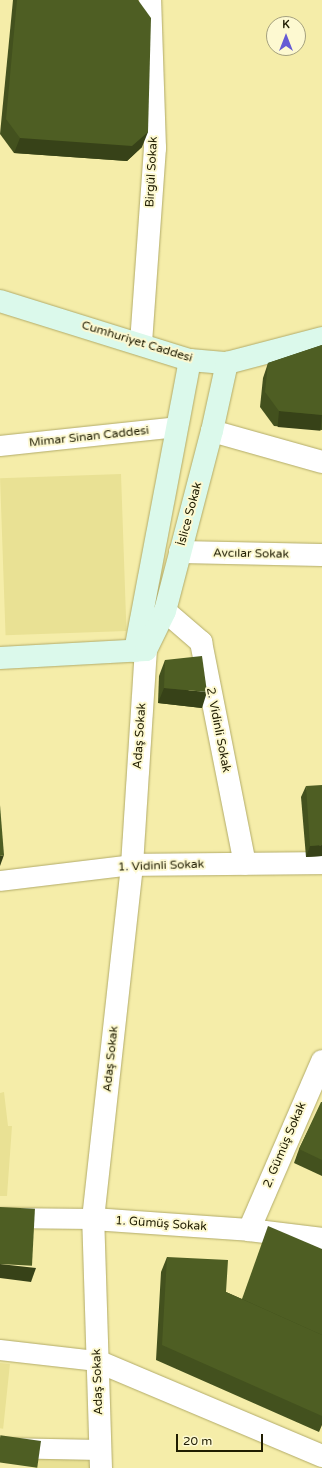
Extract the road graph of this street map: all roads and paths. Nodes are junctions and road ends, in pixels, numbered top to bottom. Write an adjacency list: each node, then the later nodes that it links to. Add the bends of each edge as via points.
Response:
1 (150, 0): 4 (street, Birgül Sokak, via 155,148)
2 (0, 301): 4 (main road, Cumhuriyet Caddesi)
3 (322, 338): 6 (main road, Cumhuriyet Caddesi)
4 (141, 343): 5 (main road, Cumhuriyet Caddesi)
5 (190, 360): 6 (main road, Cumhuriyet Caddesi); 7 (main road)
6 (227, 363): 8 (main road, İslice Sokak)
7 (177, 427): 8 (main road); 9 (street, Mimar Sinan Caddesi); 14 (main road)
8 (212, 431): 10 (street); 11 (main road, İslice Sokak)
9 (0, 446)
10 (322, 462)
11 (180, 552): 12 (street, Avcılar Sokak); 13 (main road, İslice Sokak)
12 (322, 555)
13 (165, 611): 14 (main road, İslice Sokak); 17 (street, 2. Vidinli Sokak, via 201,642)
14 (140, 651): 15 (main road); 18 (street, Adaş Sokak)
15 (0, 658)
16 (322, 863): 17 (street, 1. Vidinli Sokak)
17 (245, 864): 18 (street, 1. Vidinli Sokak)
18 (132, 865): 19 (street, 1. Vidinli Sokak); 22 (street, Adaş Sokak)
19 (0, 881)
20 (322, 1060): 23 (street, 2. Gümüş Sokak)
21 (0, 1218): 22 (street, 1. Gümüş Sokak)
22 (93, 1219): 23 (street, 1. Gümüş Sokak); 26 (street, Adaş Sokak)
23 (249, 1230): 24 (street, 1. Gümüş Sokak)
24 (322, 1239)
25 (0, 1350): 26 (street)
26 (97, 1361): 28 (street); 29 (street, Adaş Sokak)
27 (0, 1448): 29 (street)
28 (322, 1456)
29 (101, 1459)

